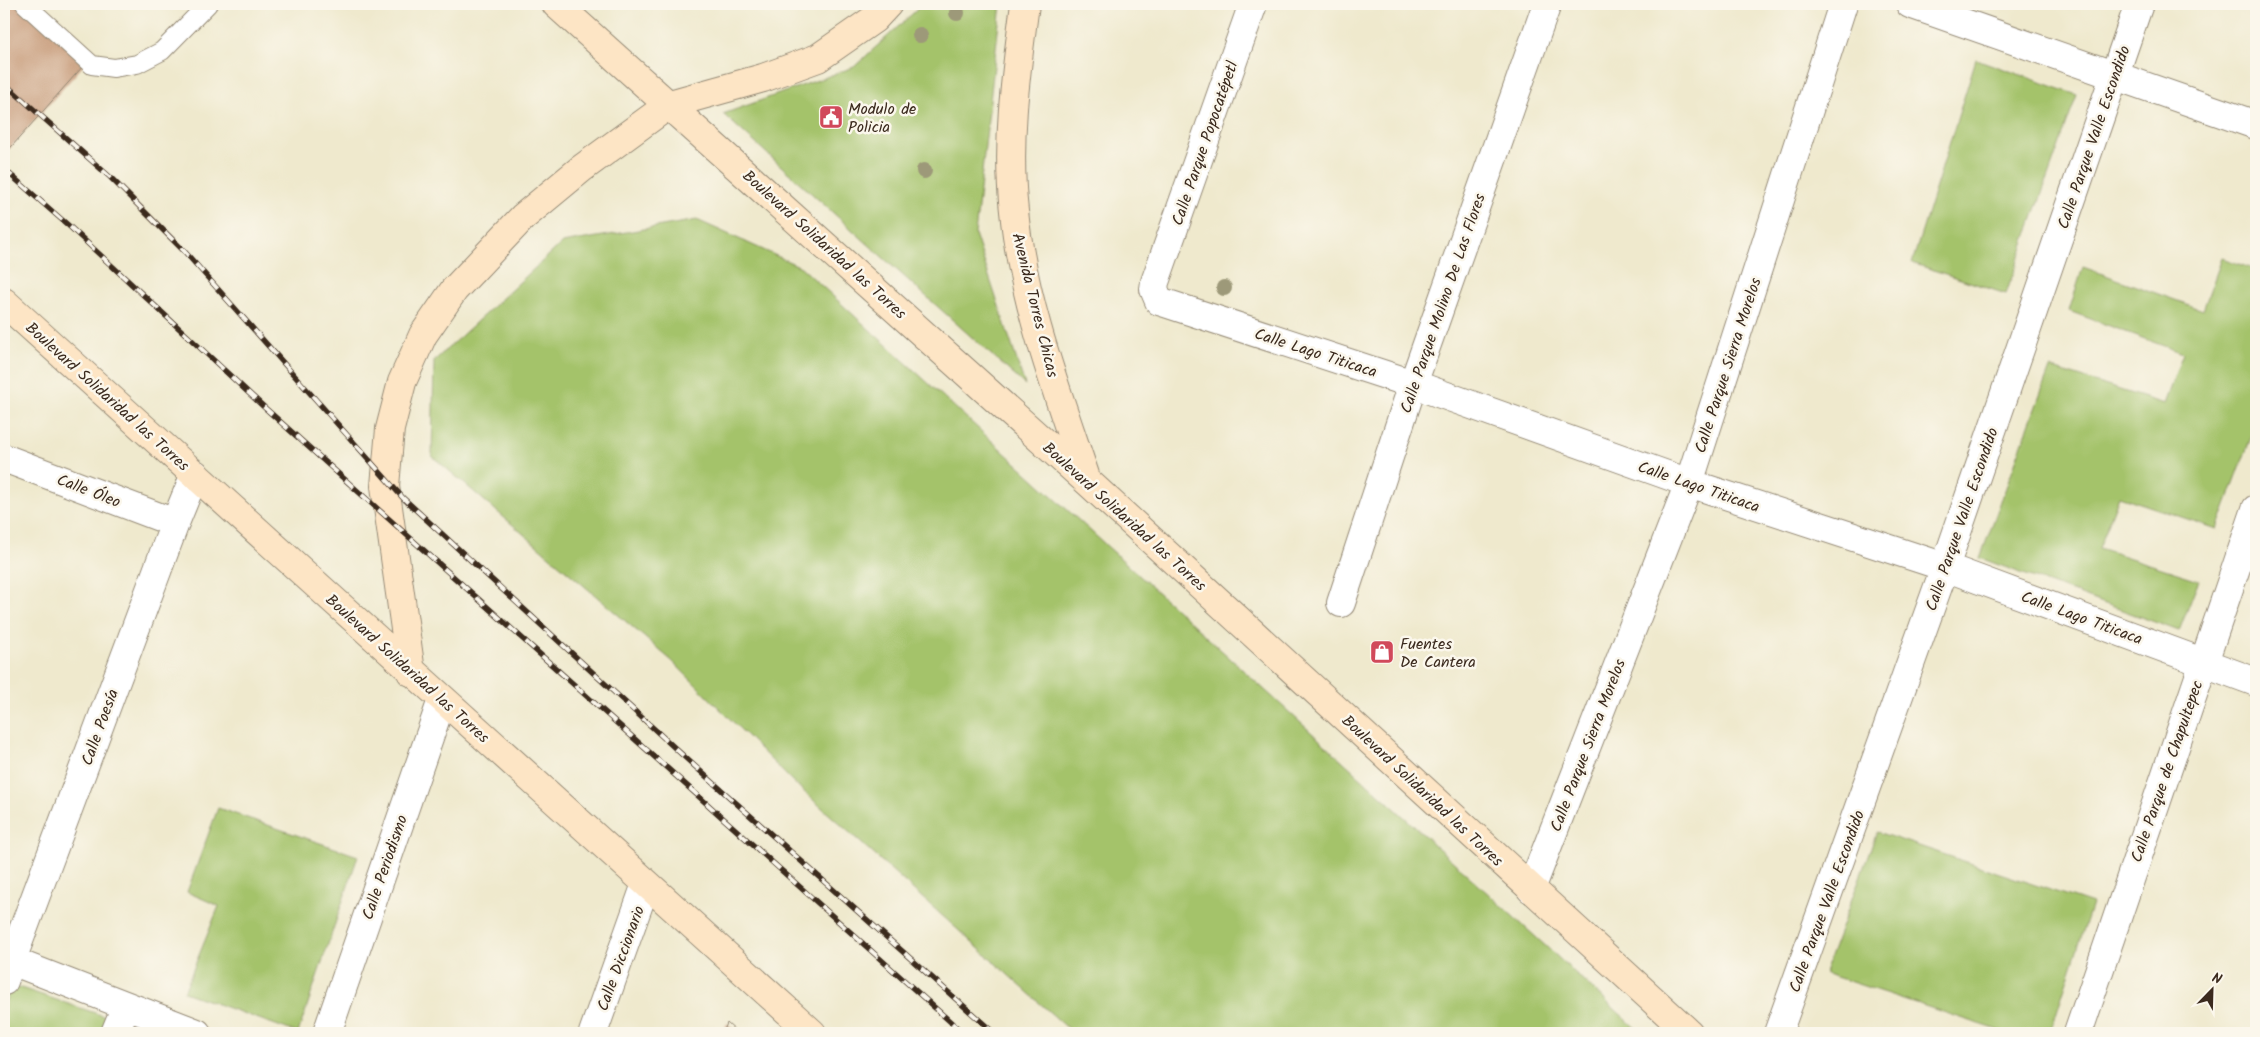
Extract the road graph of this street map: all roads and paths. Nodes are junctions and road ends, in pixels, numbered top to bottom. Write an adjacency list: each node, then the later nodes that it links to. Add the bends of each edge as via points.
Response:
1 (25, 4): 2 (lane, via 92,65 114,68 137,64 162,51)
2 (208, 4)
3 (556, 4): 12 (main road, Boulevard Solidaridad las Torres)
4 (888, 4): 12 (main road, via 874,19 818,58 763,78)
5 (1024, 4): 19 (main road, Avenida Torres Chicas, via 1011,143 1014,211 1040,338)
6 (1252, 4): 14 (street, Calle Parque Popocatépetl)
7 (1546, 4): 16 (street, Calle Parque Molino De Las Flores)
8 (1843, 4): 20 (street, Calle Parque Sierra Morelos)
9 (1910, 4): 11 (street)
10 (2139, 4): 11 (street, Calle Parque Valle Escondido)
11 (2114, 75): 13 (street); 23 (street, Calle Parque Valle Escondido)
12 (670, 104): 19 (main road, Boulevard Solidaridad las Torres); 26 (main road, via 581,169 523,217 454,290 423,335 402,382 390,429 385,486)
13 (2256, 125)
14 (1155, 282): 16 (street, Calle Lago Titicaca, via 1159,301)
15 (4, 302): 18 (main road, Boulevard Solidaridad las Torres)
16 (1413, 384): 20 (street, Calle Lago Titicaca); 24 (street, Calle Parque Molino De Las Flores)
17 (4, 458): 22 (street, Calle Óleo)
18 (195, 474): 22 (street, Calle Poesía); 26 (main road, Boulevard Solidaridad las Torres)
19 (1088, 482): 30 (main road, Boulevard Solidaridad las Torres)
20 (1688, 483): 23 (street, Calle Lago Titicaca); 30 (street, Calle Parque Sierra Morelos)
21 (2256, 509): 25 (street, Calle Parque de Chapultepec)
22 (175, 523): 31 (street, Calle Poesía)
23 (1945, 567): 25 (street, Calle Lago Titicaca); 39 (street, Calle Parque Valle Escondido)
24 (1341, 603)
25 (2203, 662): 27 (street, Calle Lago Titicaca); 40 (street, Calle Parque de Chapultepec)
26 (411, 672): 28 (main road, Boulevard Solidaridad las Torres)
27 (2256, 682)
28 (442, 700): 29 (main road, Boulevard Solidaridad las Torres); 35 (street, Calle Periodismo)
29 (646, 884): 36 (street, Calle Diccionario); 37 (main road, Boulevard Solidaridad las Torres)
30 (1531, 889): 38 (main road, Boulevard Solidaridad las Torres)
31 (6, 966): 32 (street)
32 (126, 1006): 33 (street); 34 (street)
33 (115, 1033)
34 (197, 1033)
35 (327, 1033)
36 (593, 1033)
37 (812, 1033)
38 (1689, 1033)
39 (1778, 1033)
40 (2078, 1033)

